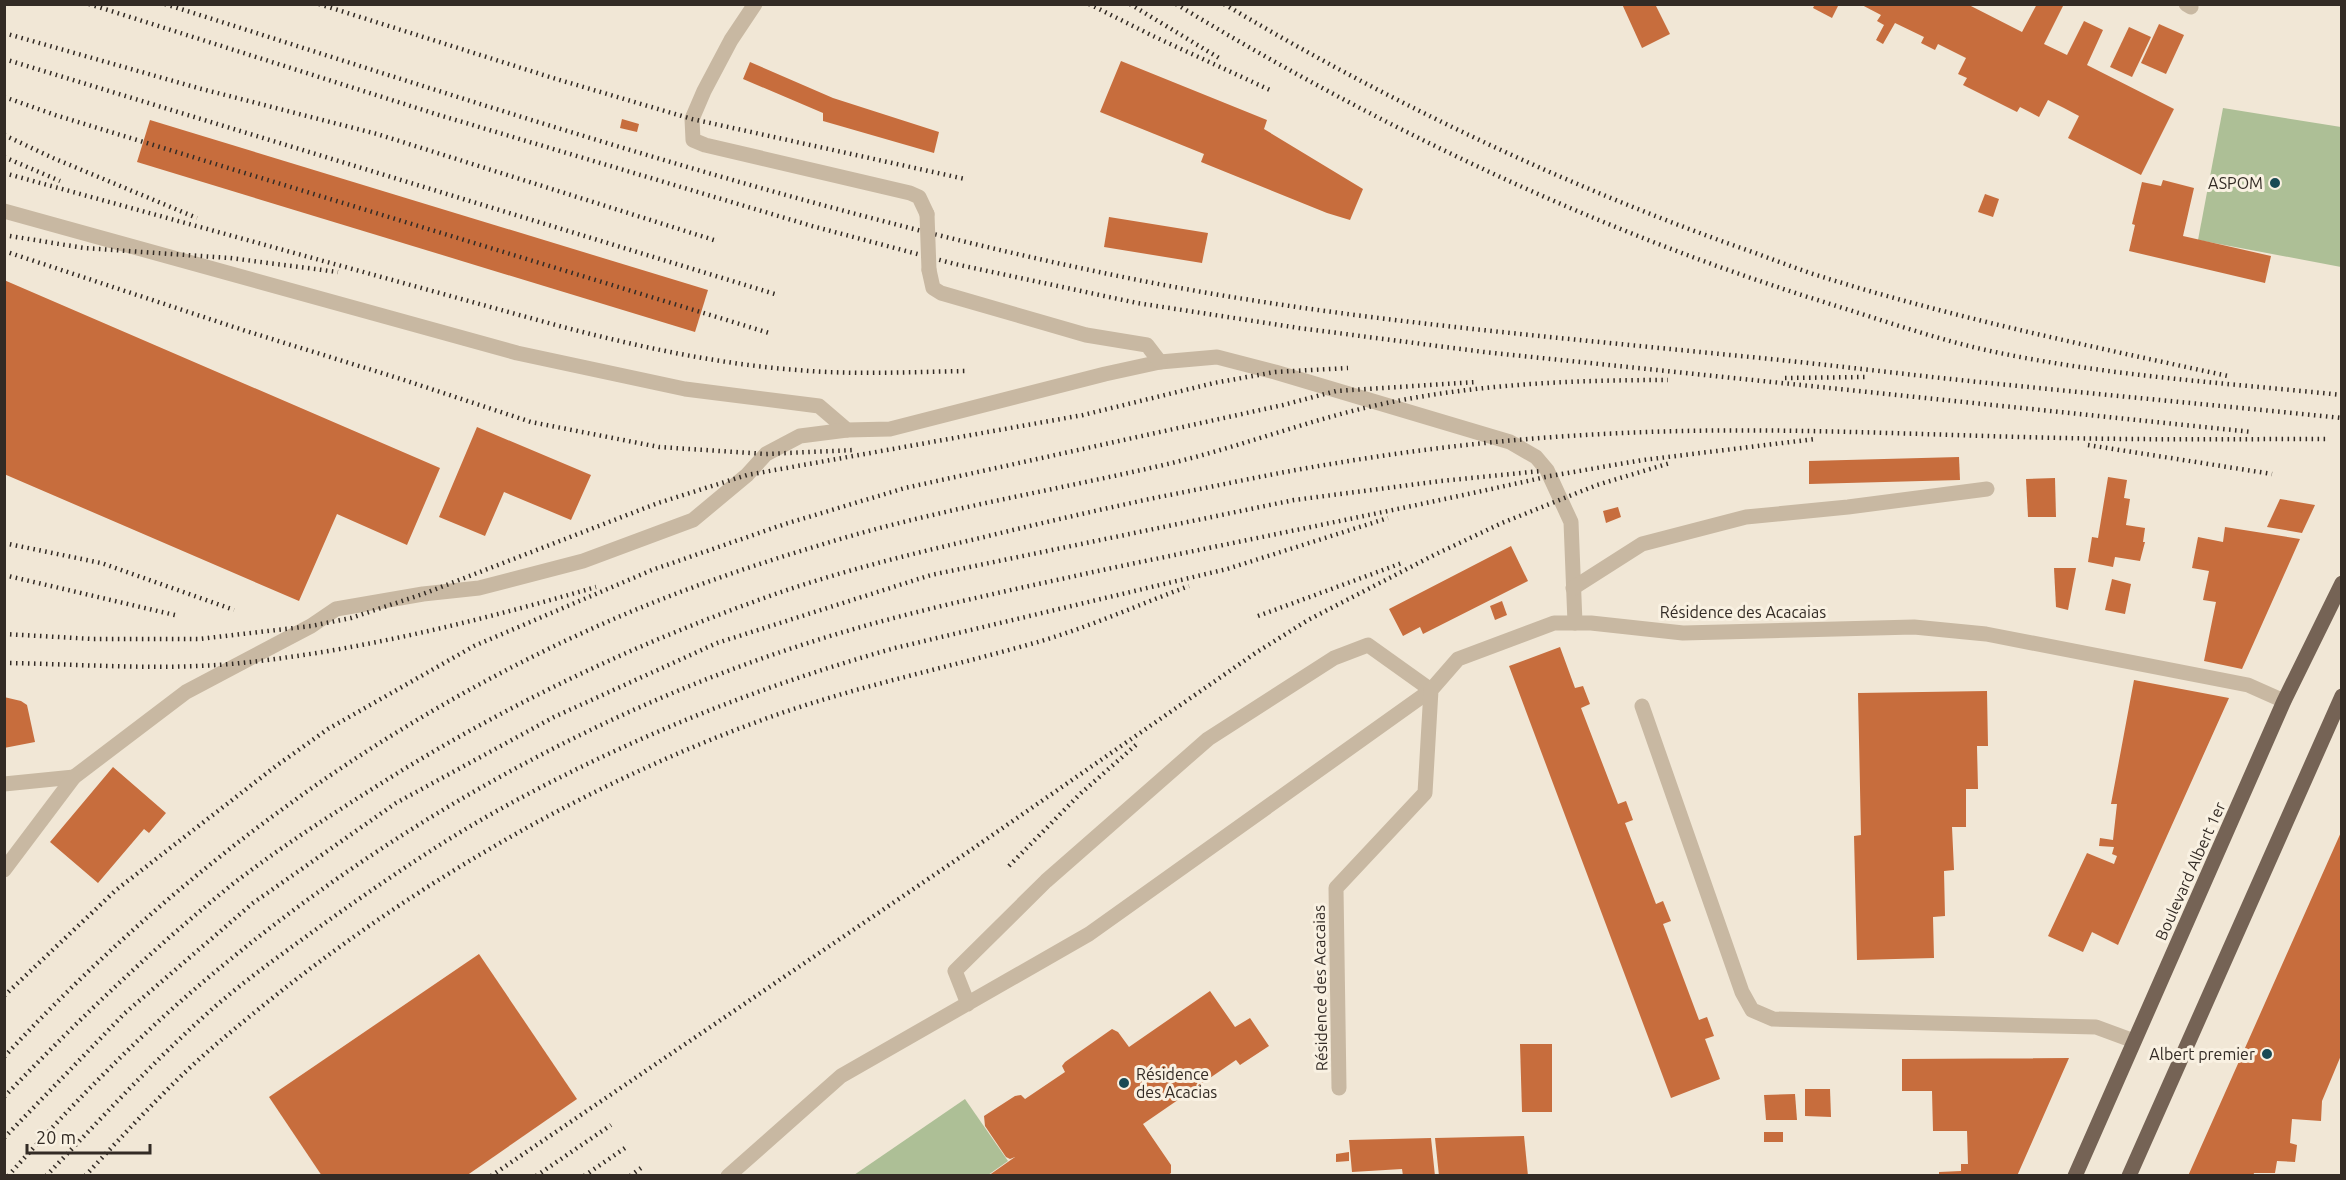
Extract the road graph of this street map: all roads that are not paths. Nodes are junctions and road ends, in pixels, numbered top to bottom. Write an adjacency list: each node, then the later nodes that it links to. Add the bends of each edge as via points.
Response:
1 (755, 4): 3 (street, bridge, via 704,91 692,119 693,140 919,197 927,214 929,270 933,288 940,293 1086,335 1147,345)
2 (4, 211): 4 (street, via 517,353 685,390 819,406)
3 (1160, 362): 4 (street, via 890,429); 7 (street, via 1217,357 1510,442 1536,457 1561,498 1571,522)
4 (847, 430): 13 (street, via 800,436 766,454 693,520 583,561 478,588 336,609 186,692)
5 (1987, 489): 7 (street, via 1746,517 1642,544)
6 (2342, 583): 11 (main road, Boulevard Albert 1er)
7 (1573, 588): 8 (street)
8 (1575, 623): 9 (street, Résidence des Acacaias, via 1554,623 1458,659); 11 (street, Résidence des Acacaias, via 1683,633 1914,627 1986,634 2248,685)
9 (1431, 690): 16 (street, via 1089,934); 16 (street, via 1368,645 1334,658 1208,739 1046,881 955,971); 18 (street, Résidence des Acacaias, via 1425,793 1336,888)
10 (2342, 696): 21 (main road)
11 (2284, 701): 17 (main road, Boulevard Albert 1er)
12 (1642, 706): 17 (street, via 1742,992 1752,1010 1773,1019 2096,1027)
13 (74, 777): 14 (street); 15 (street)
14 (4, 784)
15 (4, 870)
16 (968, 1004): 19 (street, via 841,1076)
17 (2134, 1041): 20 (main road, Boulevard Albert 1er)
18 (1339, 1088)
19 (728, 1176)
20 (2075, 1176)
21 (2129, 1176)

